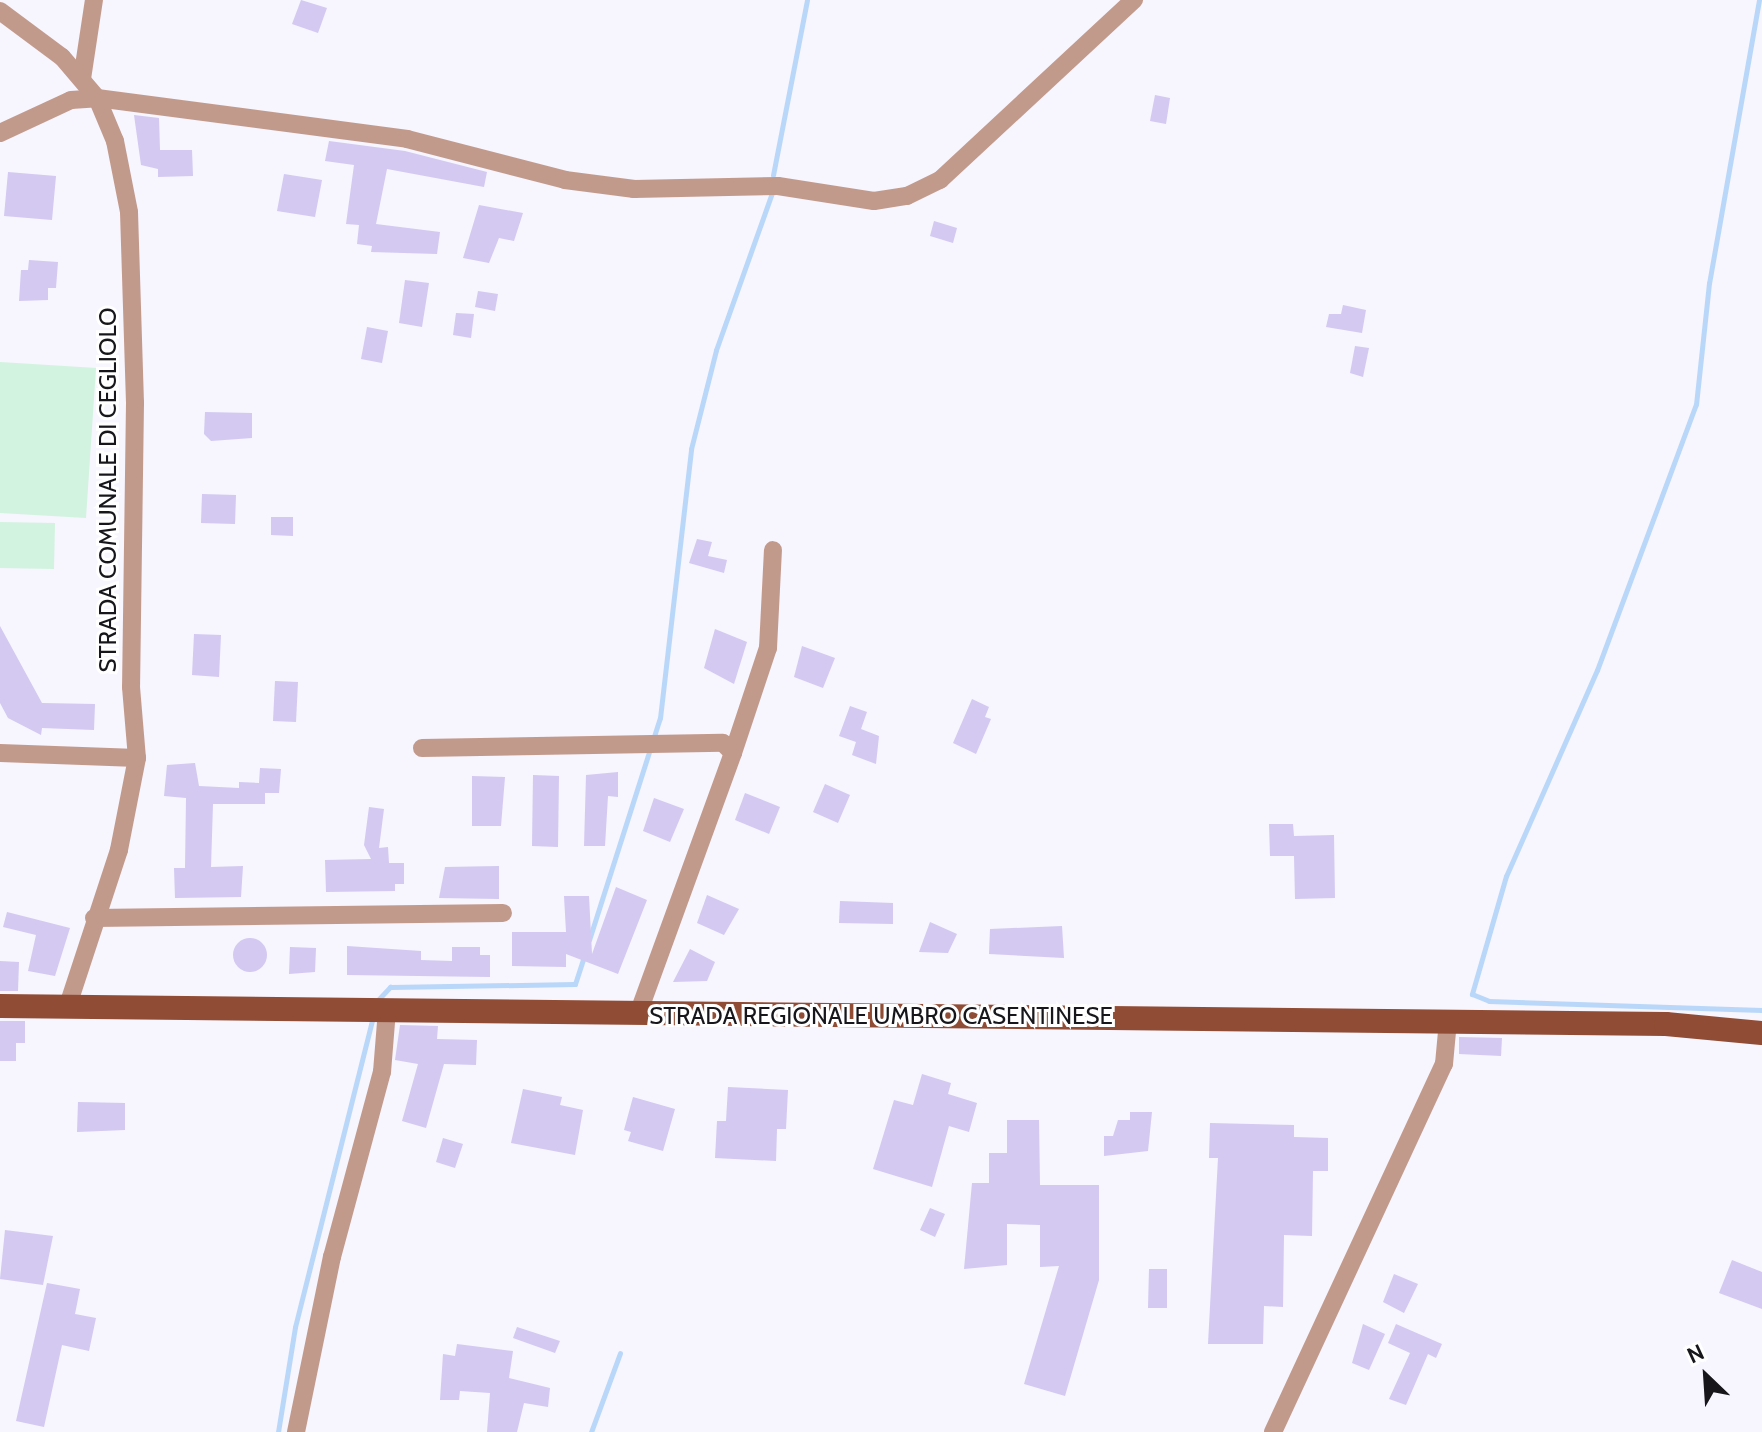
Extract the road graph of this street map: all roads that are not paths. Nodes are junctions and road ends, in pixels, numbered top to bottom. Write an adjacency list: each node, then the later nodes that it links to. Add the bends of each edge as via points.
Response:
1 (94, 0): 4 (street)
2 (1134, 0): 5 (street, via 940,180 907,196 874,201 778,186 634,189 565,180 407,139)
3 (0, 11): 4 (street, STRADA COMUNALE DI CEGLIOLO)
4 (82, 79): 5 (street, STRADA COMUNALE DI CEGLIOLO)
5 (97, 98): 6 (street, via 71,100); 11 (street, STRADA COMUNALE DI CEGLIOLO, via 115,141 129,212 135,403 131,687)
6 (0, 133)
7 (773, 550): 10 (street, via 768,648)
8 (422, 748): 10 (street, via 723,743)
9 (0, 753): 11 (street)
10 (733, 753): 17 (street)
11 (137, 758): 13 (street, STRADA COMUNALE DI CEGLIOLO, via 119,850)
12 (503, 913): 13 (street)
13 (94, 918): 15 (street, STRADA COMUNALE DI CEGLIOLO)
14 (0, 1006): 15 (main road, STRADA REGIONALE UMBRO CASENTINESE)
15 (67, 1008): 16 (main road, STRADA REGIONALE UMBRO CASENTINESE)
16 (387, 1010): 17 (main road, STRADA REGIONALE UMBRO CASENTINESE); 20 (street, via 382,1072 332,1257)
17 (638, 1014): 18 (main road, STRADA REGIONALE UMBRO CASENTINESE)
18 (1448, 1021): 19 (main road, STRADA REGIONALE UMBRO CASENTINESE, via 1666,1024); 21 (street, via 1444,1064)
19 (1762, 1033)
20 (296, 1432)
21 (1273, 1432)

